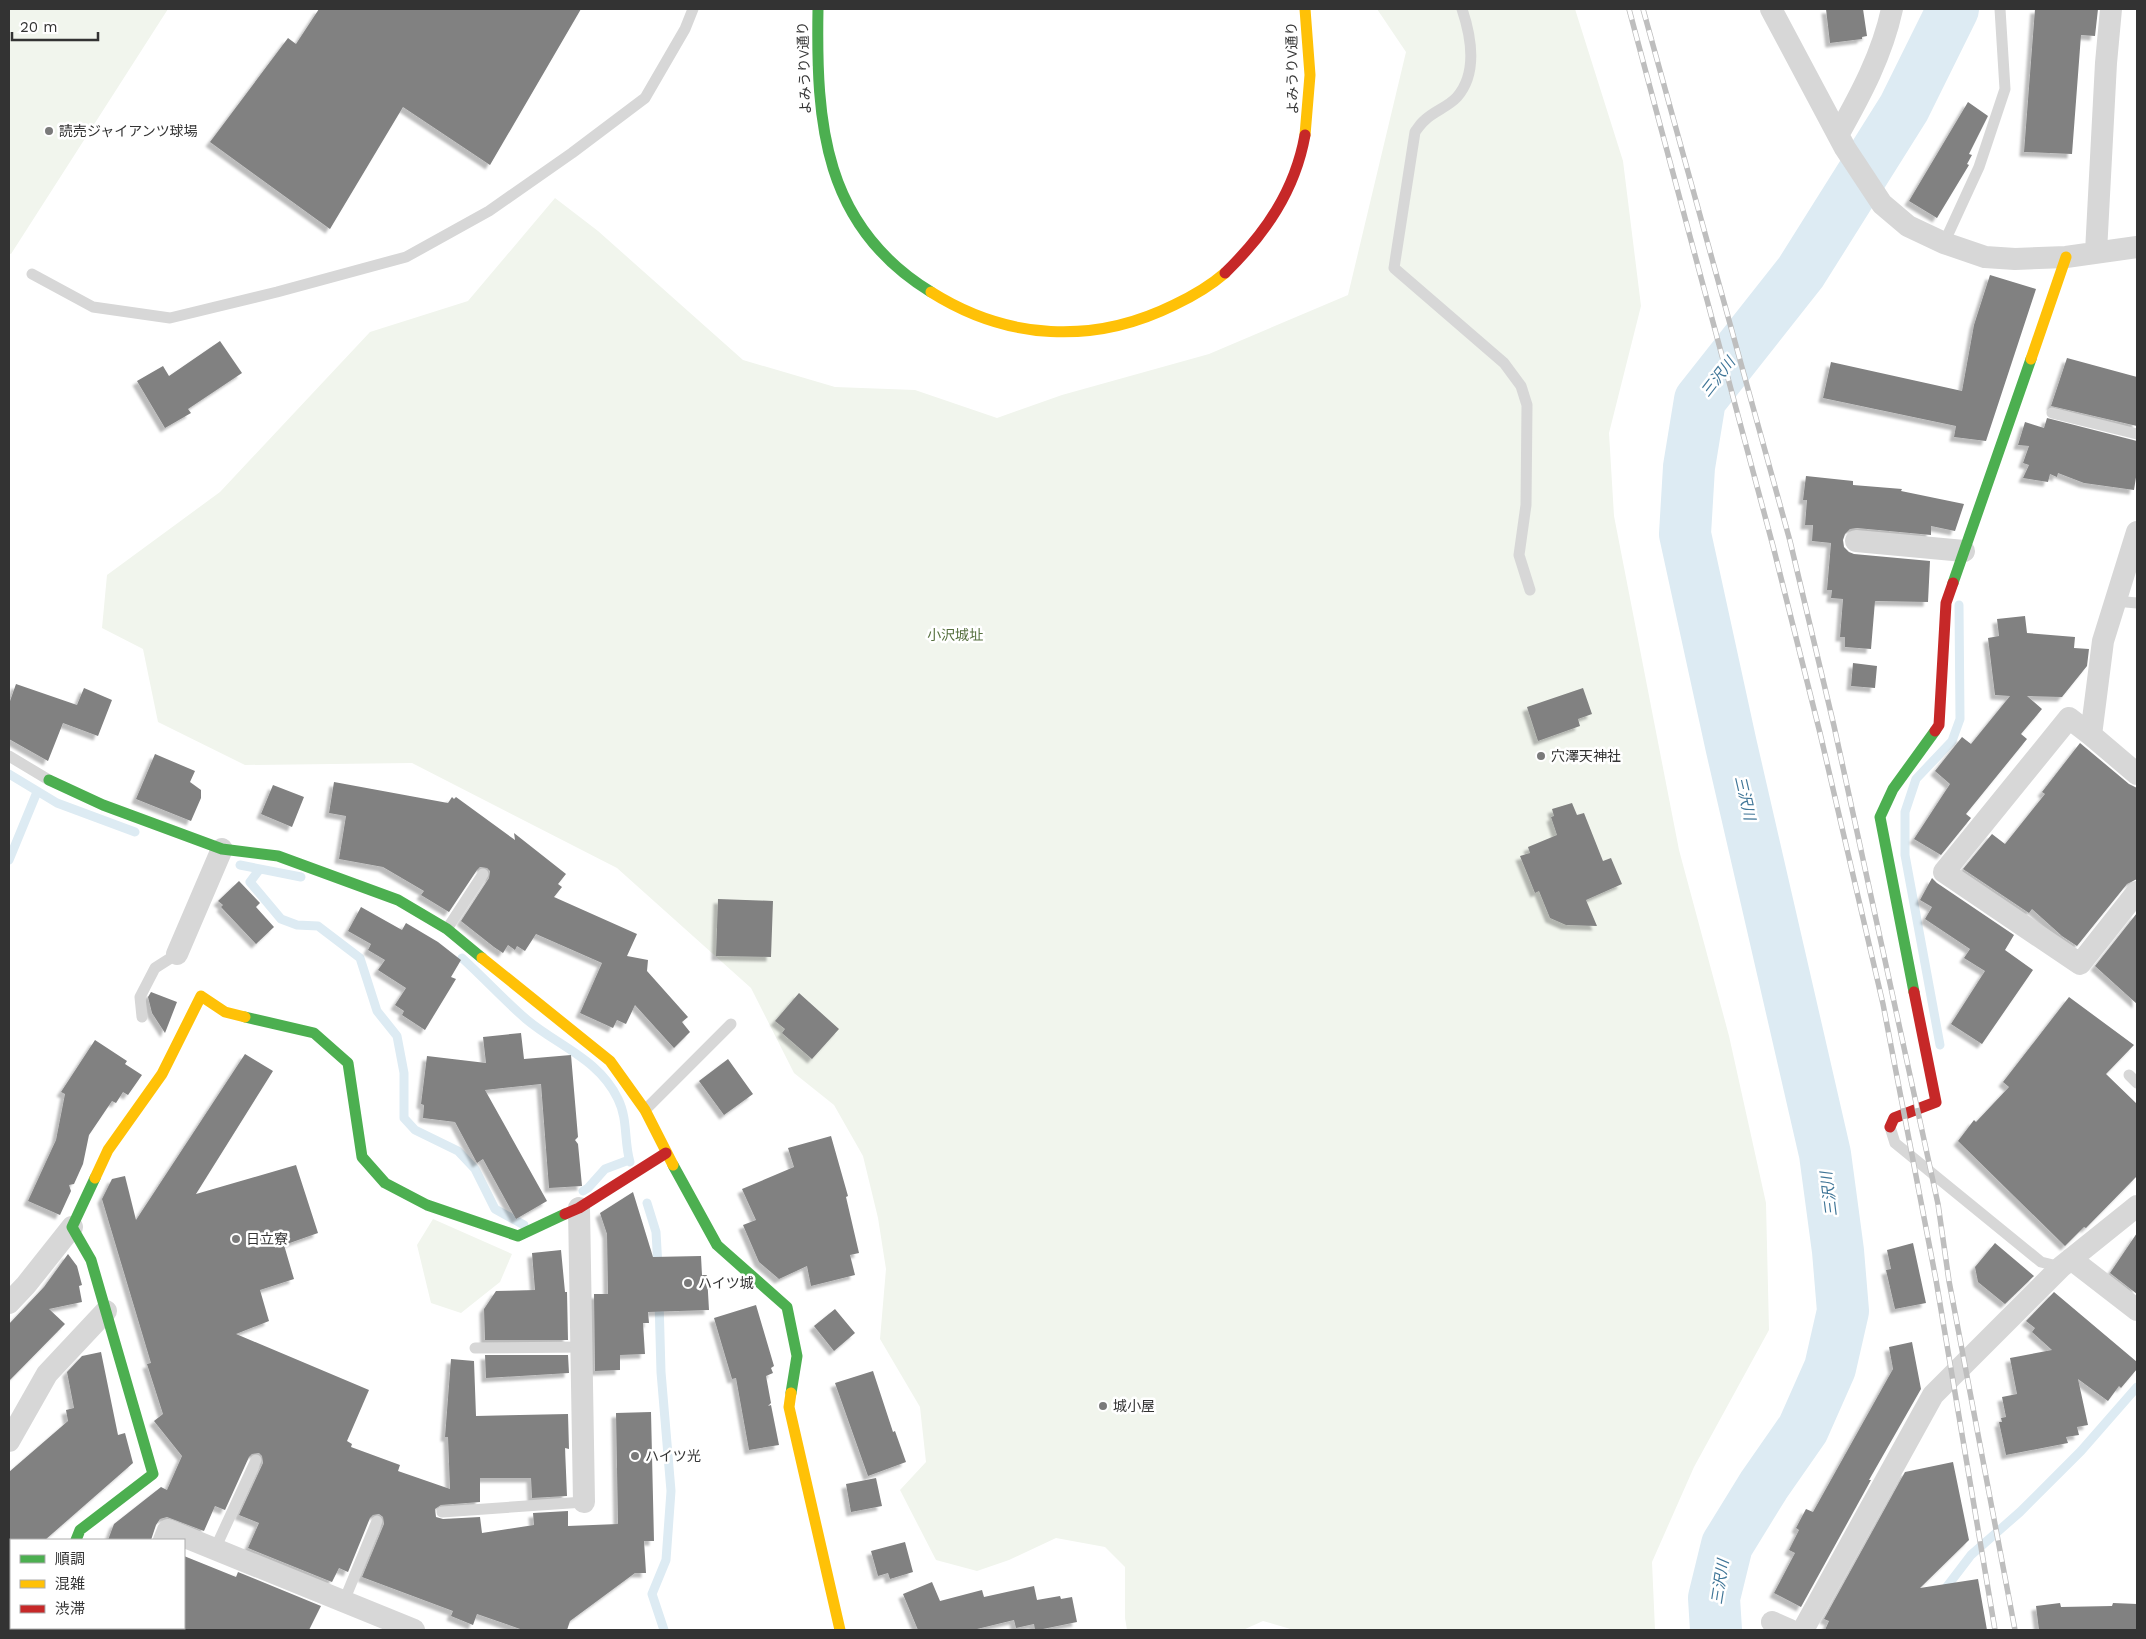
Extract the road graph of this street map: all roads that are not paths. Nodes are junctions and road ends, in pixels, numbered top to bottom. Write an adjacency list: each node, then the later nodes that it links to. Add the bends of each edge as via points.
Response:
1 (693, 9): 14 (lane, via 645,98 572,154 488,211 406,257 170,318 93,307)
2 (818, 9): 3 (street, よみうりV通り, via 817,96 820,120 835,175 856,219 884,255 926,290 968,313 1004,325 1043,332 1102,328 1151,317 1212,284 1245,254 1268,224 1286,192 1304,142 1311,94)
3 (1305, 9)
4 (1462, 9): 20 (lane, via 1471,50 1468,78 1456,97 1425,119 1415,132 1394,268 1504,363 1521,386 1528,405 1526,505 1519,555)
5 (1771, 9): 9 (street)
6 (1892, 9): 9 (street, via 1866,86)
7 (2000, 9): 10 (lane, via 2005,89 1979,167)
8 (2111, 9): 12 (street)
9 (1841, 141): 10 (street, via 1882,204 1908,226)
10 (1944, 243): 13 (street, via 1985,257)
11 (2137, 247): 12 (street)
12 (2096, 252): 13 (street)
13 (2066, 257): 19 (street)
14 (32, 274)
15 (2052, 413): 16 (lane)
16 (2137, 434)
17 (2137, 532): 21 (street)
18 (1856, 541): 19 (street)
19 (1964, 552): 35 (street, via 1946,603 1939,725 1893,789 1880,816 1936,1102 1894,1118)
20 (1530, 590)
21 (2115, 600): 22 (lane); 23 (street, via 2103,640)
22 (2137, 603)
23 (2091, 735): 25 (street); 29 (street, via 2069,718 1944,872 2080,964)
24 (9, 756): 26 (lane)
25 (2137, 774)
26 (49, 780): 27 (street, via 103,805)
27 (222, 849): 30 (street, via 278,856 398,900); 31 (street)
28 (483, 874): 30 (lane)
29 (2137, 892)
30 (447, 928): 34 (street, via 610,1061)
31 (177, 954): 32 (lane, via 155,968 140,997)
32 (142, 1017)
33 (731, 1024): 34 (lane)
34 (645, 1110): 36 (street)
35 (1890, 1127): 40 (lane, via 1895,1143 2040,1262)
36 (666, 1153): 38 (street); 57 (street, via 717,1246 787,1307 797,1356 789,1407)
37 (2137, 1206): 40 (street)
38 (579, 1208): 39 (street, via 518,1236 427,1205 385,1182 362,1157 348,1063 314,1032 225,1012 202,996 162,1074 108,1150); 44 (street)
39 (72, 1227): 41 (street); 43 (street, via 91,1260)
40 (2066, 1263): 42 (street); 58 (street, via 1933,1395)
41 (9, 1303)
42 (2137, 1310)
43 (106, 1311): 46 (street, via 47,1374); 51 (street, via 153,1474 80,1530)
44 (582, 1347): 45 (lane); 48 (street)
45 (475, 1348)
46 (9, 1440)
47 (256, 1460): 53 (lane)
48 (584, 1502): 49 (lane)
49 (442, 1512)
50 (377, 1521): 54 (lane)
51 (76, 1539)
52 (164, 1539): 53 (street, via 168,1530)
53 (215, 1549): 54 (street)
54 (344, 1601): 55 (street)
55 (371, 1622): 56 (street)
56 (414, 1630)
57 (840, 1630)
58 (1803, 1630)

